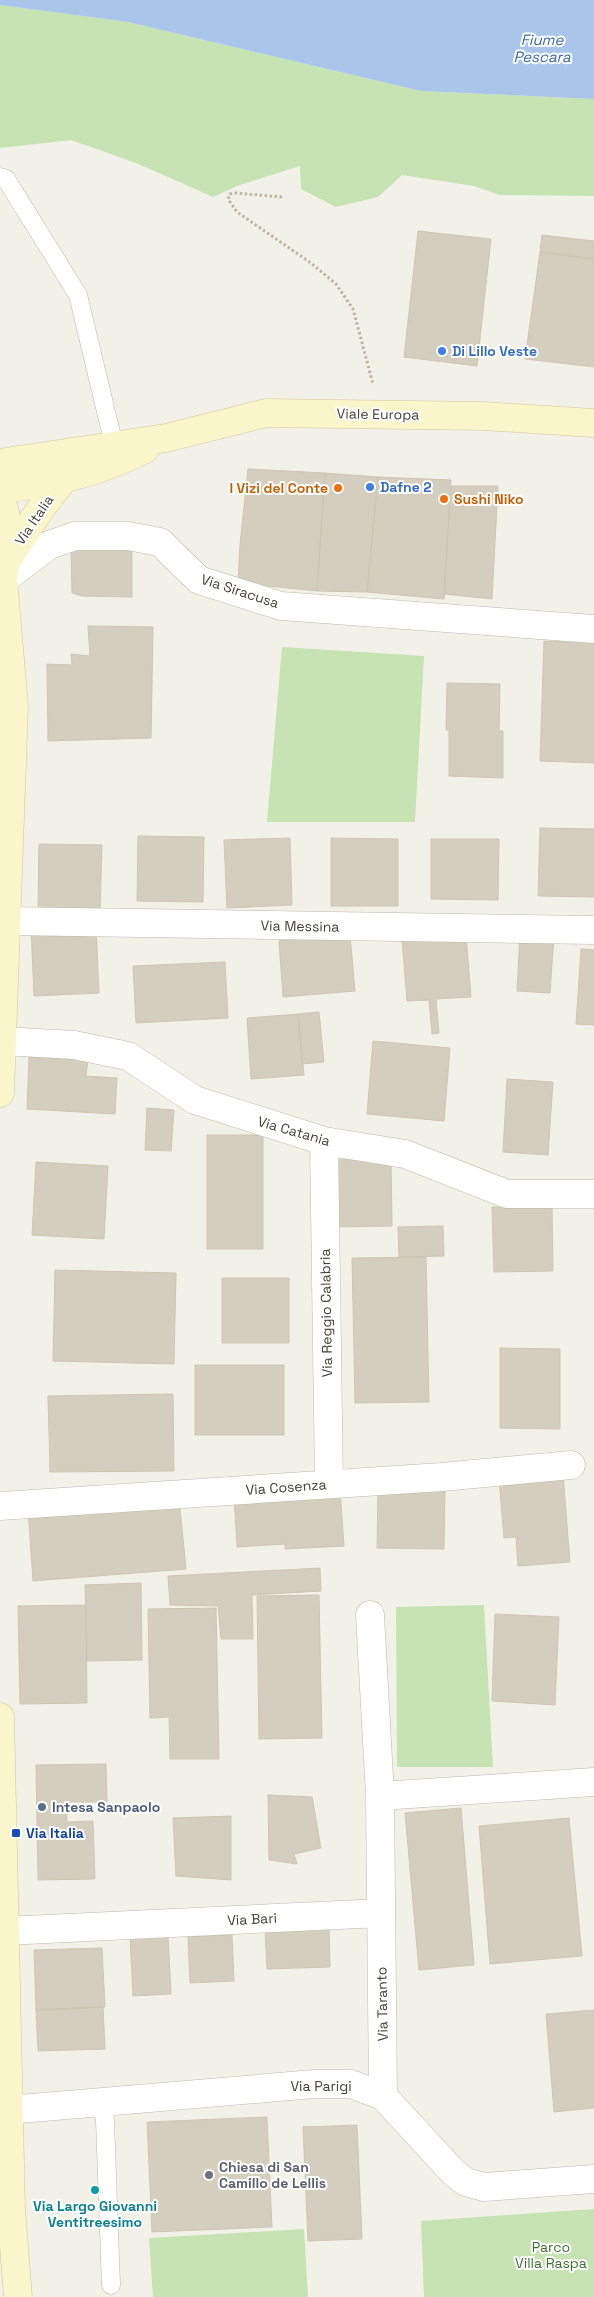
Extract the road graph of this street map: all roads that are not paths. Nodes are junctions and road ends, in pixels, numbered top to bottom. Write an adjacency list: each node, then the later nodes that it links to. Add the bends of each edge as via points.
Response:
1 (0, 177): 3 (lane, via 6,179 78,295)
2 (594, 423): 3 (main road, Viale Europa, via 484,416 266,413 227,421)
3 (112, 455): 4 (main road, Viale Europa); 6 (main road, Viale Europa)
4 (11, 462): 5 (main road, Viale Europa, via 10,468)
5 (0, 478)
6 (63, 480): 7 (main road, Viale Europa); 9 (main road, Via Italia, via 41,508)
7 (0, 488)
8 (0, 499): 9 (main road, Via Italia, via 6,519)
9 (3, 571): 10 (street, Via Siracusa, via 49,544 75,536 128,536 160,542 199,580 281,606); 11 (main road, Via Italia, via 14,706)
10 (594, 629)
11 (5, 809): 13 (main road, Via Italia)
12 (594, 930): 13 (street, Via Messina)
13 (4, 934): 14 (main road, Via Italia)
14 (2, 1041): 15 (main road, Via Italia); 16 (street, Via Catania, via 74,1045 128,1056 196,1100)
15 (0, 1093)
16 (324, 1141): 17 (street, Via Catania, via 405,1154 508,1194); 19 (street, Via Reggio Calabria)
17 (594, 1194)
18 (571, 1464): 19 (street, Via Cosenza)
19 (329, 1484): 20 (street, Via Cosenza)
20 (0, 1506)
21 (370, 1615): 24 (street)
22 (0, 1717): 25 (main road)
23 (594, 1782): 24 (street)
24 (380, 1796): 26 (street)
25 (2, 1886): 27 (main road)
26 (381, 1913): 27 (street, Via Bari); 28 (street, Via Taranto)
27 (5, 1931): 30 (main road)
28 (383, 2096): 29 (street, Via Parigi, via 351,2084 314,2084); 31 (street, Via Parigi, via 466,2182 484,2187)
29 (102, 2102): 30 (street, Via Parigi); 32 (lane)
30 (8, 2110): 33 (main road)
31 (594, 2179)
32 (111, 2285)
33 (18, 2297)

